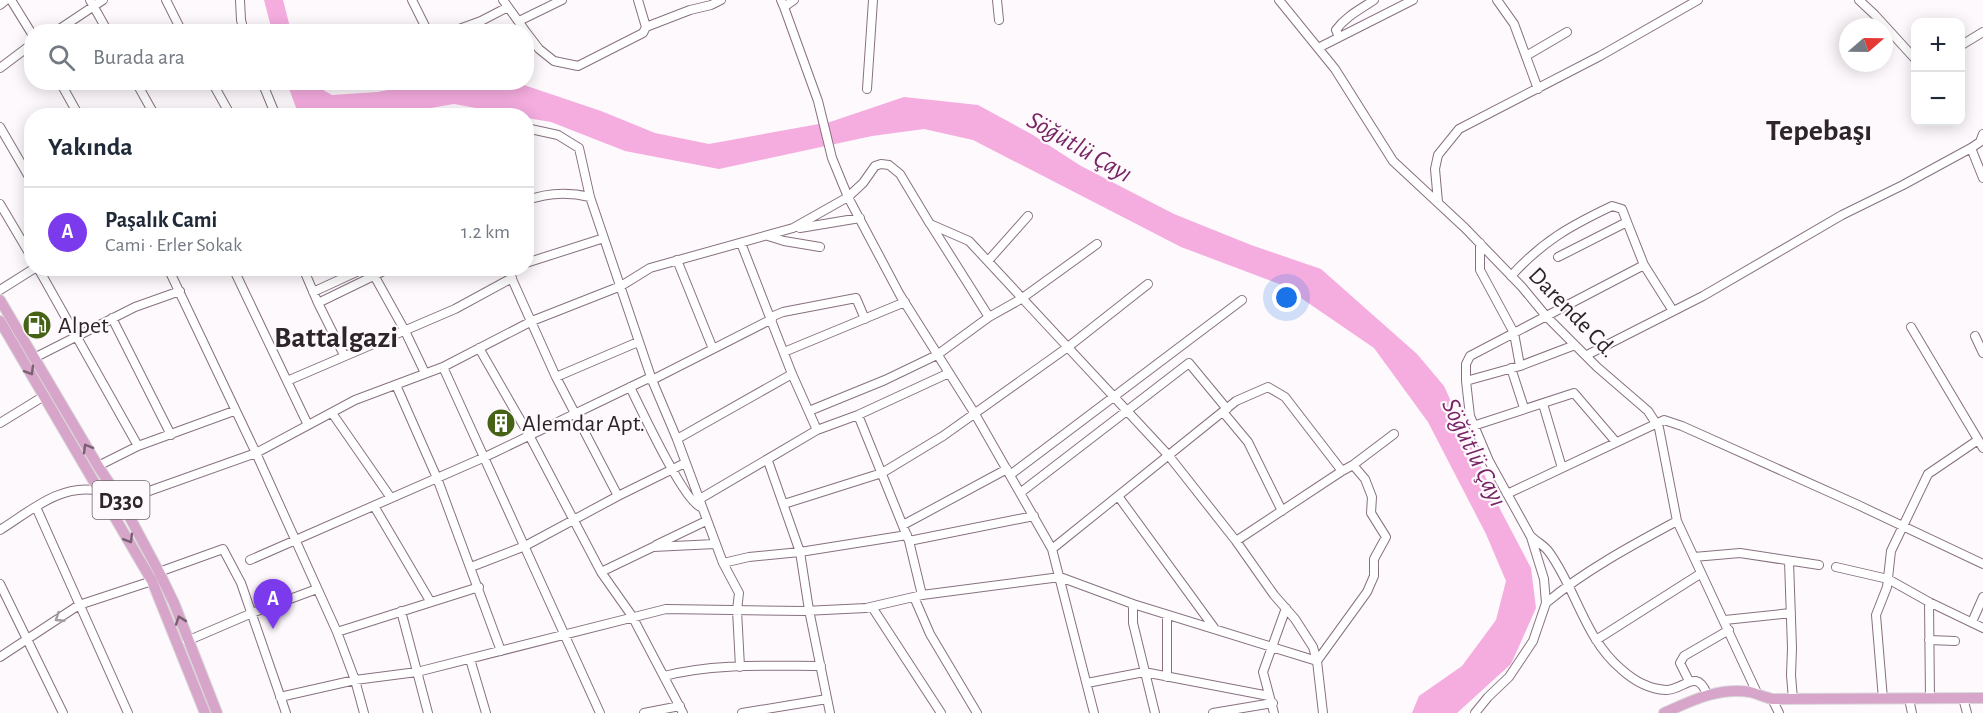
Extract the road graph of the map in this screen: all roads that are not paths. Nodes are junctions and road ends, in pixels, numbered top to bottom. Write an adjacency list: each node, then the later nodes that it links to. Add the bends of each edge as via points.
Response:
1 (6, 0): 22 (street)
2 (11, 0): 25 (street)
3 (103, 0): 19 (street)
4 (240, 0): 29 (street)
5 (412, 0): 30 (street)
6 (562, 0): 24 (street)
7 (638, 0): 33 (street)
8 (721, 0): 33 (street)
9 (794, 0): 21 (street)
10 (873, 0): 44 (street)
11 (997, 0): 23 (street)
12 (1279, 0): 39 (street, Darende Cd.)
13 (1374, 0): 36 (street, via 1348,16 1336,30)
14 (1413, 0): 36 (street)
15 (1497, 0): 42 (street, via 1514,24)
16 (1698, 0): 45 (street)
17 (1858, 0): 41 (street)
18 (167, 1): 28 (street)
19 (92, 3): 26 (street); 27 (street)
20 (506, 3): 24 (street); 31 (street)
21 (782, 3): 61 (street)
22 (0, 4)
23 (999, 20)
24 (519, 21): 32 (street)
25 (26, 24)
26 (65, 24)
27 (104, 24)
28 (178, 24)
29 (242, 24)
30 (424, 24)
31 (473, 24)
32 (521, 24)
33 (646, 27): 37 (street, via 643,33 578,66 554,61)
34 (1567, 32): 42 (street)
35 (1983, 32): 38 (street)
36 (1339, 37): 39 (street)
37 (534, 42)
38 (1965, 43)
39 (1318, 48): 63 (street, Darende Cd., via 1394,161)
40 (24, 50): 43 (street)
41 (1911, 55)
42 (1526, 56): 45 (street)
43 (0, 68)
44 (867, 89)
45 (1538, 89): 63 (street, via 1459,129 1446,143 1435,169)
46 (64, 90): 50 (street)
47 (140, 90): 51 (street)
48 (216, 90): 52 (street)
49 (265, 90): 53 (street)
50 (75, 108)
51 (151, 108)
52 (227, 108)
53 (273, 108)
54 (0, 127): 58 (street)
55 (534, 130): 60 (street, via 558,135 579,148)
56 (1983, 134): 57 (street)
57 (1971, 148): 59 (street); 103 (street, via 1842,215)
58 (24, 168)
59 (1983, 178)
60 (590, 197): 62 (street, via 571,192); 71 (street)
61 (848, 197): 66 (street); 68 (street, via 875,166 889,165 900,174); 69 (street)
62 (534, 198)
63 (1438, 202): 73 (street, Darende Cd.)
64 (0, 204): 74 (street)
65 (1028, 216): 80 (street)
66 (860, 218): 69 (street); 101 (street)
67 (1627, 222): 77 (street); 81 (street); 92 (street, via 1622,209 1612,206 1557,234)
68 (930, 224): 80 (street, via 969,241); 105 (street)
69 (793, 228): 70 (street)
70 (767, 235): 72 (street); 76 (street)
71 (604, 238): 78 (street); 94 (street)
72 (741, 243): 79 (street); 107 (street)
73 (1480, 243): 92 (street, Darende Cd.); 113 (street, via 1480,270)
74 (24, 244)
75 (1097, 244): 98 (street)
76 (820, 247)
77 (1558, 257)
78 (534, 260)
79 (677, 260): 94 (street, via 650,268); 120 (street)
80 (988, 261): 98 (street)
81 (1644, 265): 103 (street); 104 (street)
82 (24, 275): 95 (street)
83 (41, 276): 114 (street)
84 (172, 276): 96 (street)
85 (237, 276): 134 (street)
86 (306, 276): 97 (street)
87 (348, 276): 97 (street)
88 (367, 276): 102 (street)
89 (374, 276): 112 (street)
90 (502, 276): 112 (street, via 455,309)
91 (511, 276): 110 (street)
92 (1511, 276): 104 (street, Darende Cd.)
93 (1148, 284): 118 (street)
94 (621, 286): 110 (street); 116 (street)
95 (0, 290)
96 (180, 291): 106 (street); 143 (street)
97 (313, 292): 102 (street)
98 (1021, 299): 105 (street); 118 (street)
99 (0, 300): 126 (main road, D330)
100 (1242, 300): 139 (street)
101 (905, 302): 108 (street); 124 (street)
102 (318, 303): 123 (street)
103 (1673, 311): 125 (street)
104 (1546, 316): 113 (street); 117 (street, Darende Cd.)
105 (989, 317): 124 (street)
106 (112, 318): 114 (street); 156 (street)
107 (772, 318): 108 (street, via 783,312 856,298); 120 (street); 121 (street)
108 (865, 319): 121 (street)
109 (0, 321): 138 (main road, D330, one-way to 138)
110 (532, 321): 119 (street); 132 (street)
111 (1911, 327): 160 (street)
112 (405, 331): 123 (street); 130 (street)
113 (1514, 333): 128 (street); 135 (street, via 1470,356)
114 (77, 336): 126 (street); 161 (street)
115 (1975, 336): 122 (street)
116 (638, 342): 132 (street); 133 (street)
117 (1575, 345): 125 (street, Darende Cd.); 128 (street)
118 (1068, 347): 139 (street); 148 (street)
119 (479, 348): 127 (street); 157 (street)
120 (713, 349): 133 (street)
121 (784, 352): 131 (street)
122 (1983, 353)
123 (344, 355): 134 (street)
124 (937, 355): 129 (street); 144 (street)
125 (1587, 355): 151 (street, Darende Cd.)
126 (34, 358): 168 (main road, D330, one-way to 126)
127 (443, 367): 130 (street); 164 (street)
128 (1516, 367): 135 (street); 141 (street)
129 (949, 373): 148 (street); 149 (street)
130 (425, 374): 136 (street)
131 (792, 374): 144 (street); 158 (street)
132 (556, 377): 146 (street)
133 (652, 380): 137 (street); 158 (street)
134 (287, 381): 152 (street)
135 (1466, 381): 153 (street)
136 (396, 385): 145 (street); 174 (street)
137 (630, 387): 146 (street); 170 (street)
138 (44, 396): 150 (street); 175 (main road, D330)
139 (1113, 397): 147 (street); 172 (street)
140 (1543, 404): 141 (street); 159 (street, via 1574,393); 169 (street)
141 (1524, 408): 153 (street)
142 (1225, 410): 147 (street, via 1189,363); 163 (street); 171 (street, via 1268,387 1285,397); 186 (street, via 1248,442)
143 (234, 411): 156 (street); 162 (street)
144 (809, 411): 154 (street)
145 (332, 412): 152 (street); 180 (street)
146 (576, 412): 157 (street); 178 (street)
147 (1127, 412): 163 (street); 176 (street)
148 (975, 414): 172 (street); 173 (street)
149 (858, 415): 154 (street); 173 (street)
150 (0, 423)
151 (1656, 423): 159 (street); 190 (street, Darende Cd.); 192 (street, via 1664,420 1682,426)
152 (308, 425): 162 (street)
153 (1473, 426): 177 (street)
154 (817, 430): 165 (street)
155 (1394, 434): 167 (street)
156 (171, 435): 161 (street)
157 (529, 435): 164 (street); 188 (street)
158 (677, 440): 166 (street)
159 (1616, 442): 169 (street)
160 (1981, 444): 192 (street, via 1928,474)
161 (138, 446): 168 (street)
162 (256, 453): 181 (street); 196 (street)
163 (1170, 456): 179 (street); 197 (street)
164 (485, 457): 174 (street); 199 (street)
165 (768, 461): 182 (street); 183 (street)
166 (685, 463): 170 (street); 182 (street)
167 (1353, 465): 171 (street); 253 (street, via 1365,479 1372,497 1371,513 1386,537 1374,559 1374,576 1367,592)
168 (98, 466): 181 (main road, D330)
169 (1562, 468): 177 (street)
170 (672, 470): 178 (street); 182 (street, via 694,504)
171 (1342, 471): 186 (street)
172 (1008, 472): 176 (street); 191 (street)
173 (882, 473): 183 (street); 191 (street)
174 (437, 478): 180 (street); 209 (street)
175 (100, 491): 181 (street); 185 (street, via 81,489 56,495); 213 (main road, D330, one-way to 213)
176 (1020, 493): 187 (street)
177 (1507, 494): 194 (street)
178 (618, 496): 188 (street)
179 (1118, 496): 201 (street); 240 (street)
180 (392, 498): 184 (street)
181 (121, 501): 213 (main road, D330)
182 (700, 503): 189 (street)
183 (784, 504): 202 (street)
184 (374, 506): 196 (street); 223 (street)
185 (36, 507): 193 (street); 227 (street)
186 (1282, 511): 197 (street)
187 (1034, 516): 195 (street); 201 (street)
188 (573, 519): 199 (street); 211 (street)
189 (706, 521): 198 (street); 200 (street)
190 (1677, 521): 203 (street, Darende Cd.); 217 (street)
191 (903, 525): 195 (street)
192 (1902, 526): 207 (street); 215 (street, via 1891,551)
193 (0, 531)
194 (1532, 537): 217 (street, via 1548,551); 225 (street, via 1544,579)
195 (908, 538): 202 (street); 220 (street)
196 (294, 541): 204 (street); 219 (street)
197 (1236, 542): 229 (street)
198 (715, 544): 200 (street); 206 (street)
199 (525, 546): 209 (street); 243 (street)
200 (653, 547): 211 (street)
201 (1052, 549): 214 (street)
202 (800, 552): 206 (street, via 749,556); 231 (street)
203 (1694, 557): 205 (street, via 1740,553); 212 (street, Darende Cd.)
204 (250, 560)
205 (1789, 561): 208 (street); 234 (street)
206 (723, 563): 230 (street, via 739,593)
207 (1983, 564)
208 (1819, 565)
209 (471, 567): 218 (street)
210 (1836, 567): 215 (street)
211 (601, 572): 236 (street)
212 (1701, 573): 237 (street, Darende Cd.); 245 (street)
213 (156, 577): 227 (street); 233 (street, via 223,549); 247 (main road, D330, one-way to 213, via 174,603); 279 (main road, D330)
214 (1060, 577): 220 (street); 226 (street); 262 (street)
215 (1888, 579): 224 (street); 270 (street, via 1876,615)
216 (0, 584): 222 (street)
217 (1568, 585): 225 (street); 245 (street)
218 (479, 587): 223 (street); 250 (street)
219 (317, 589): 233 (street); 242 (street)
220 (918, 596): 228 (street); 290 (street, via 930,633)
221 (1983, 597): 238 (street)
222 (3, 599): 244 (street)
223 (430, 601): 232 (street)
224 (1929, 602): 238 (street); 246 (street)
225 (1546, 603): 295 (street, via 1533,641 1509,677)
226 (1133, 604): 235 (street); 257 (street, via 1133,623)
227 (79, 605): 244 (street, one-way to 244); 278 (street)
228 (872, 607): 231 (street); 289 (street)
229 (1286, 608): 249 (street); 253 (street, via 1313,647)
230 (737, 610): 231 (street); 236 (street, via 666,609); 255 (street)
231 (809, 610): 254 (street)
232 (401, 611): 242 (street); 256 (street)
233 (252, 613): 247 (street); 265 (street)
234 (1791, 613): 237 (street); 269 (street)
235 (1167, 615): 240 (street); 259 (street)
236 (632, 616): 243 (street); 258 (street)
237 (1725, 620): 241 (street, Darende Cd.)
238 (1972, 622): 239 (street)
239 (1983, 628)
240 (1215, 629): 249 (street)
241 (1729, 630): 261 (street, via 1684,656 1680,663); 264 (street, Darende Cd.)
242 (337, 632): 260 (street)
243 (563, 635): 250 (street); 285 (street)
244 (26, 640): 251 (street); 277 (street)
245 (1596, 640): 261 (street, via 1618,667 1647,686 1666,690)
246 (1929, 640): 248 (street); 272 (street)
247 (187, 641): 280 (main road, D330)
248 (1955, 641)
249 (1271, 648): 253 (street); 274 (street, via 1263,672)
250 (501, 651): 252 (street)
251 (0, 657)
252 (470, 658): 256 (street); 284 (street)
253 (1317, 661): 294 (street)
254 (820, 666): 255 (street); 267 (street)
255 (740, 667): 258 (street, via 690,669)
256 (417, 672): 260 (street); 283 (street)
257 (1144, 672): 259 (street); 262 (street); 292 (street)
258 (664, 676): 275 (street)
259 (1167, 677): 274 (street)
260 (355, 680): 265 (street); 282 (street)
261 (1689, 681): 263 (street, via 1703,685)
262 (1087, 683): 291 (street)
263 (1707, 694): 264 (main road); 296 (main road)
264 (1758, 695): 268 (main road)
265 (280, 697): 281 (street)
266 (1983, 698): 273 (main road)
267 (827, 699): 287 (street); 288 (street)
268 (1772, 699): 269 (main road); 297 (street)
269 (1793, 699): 270 (main road)
270 (1883, 699): 271 (main road)
271 (1909, 699): 272 (main road); 298 (street)
272 (1930, 699): 273 (main road)
273 (1963, 699): 299 (street)
274 (1272, 704): 293 (street)
275 (681, 710): 276 (street)
276 (658, 712): 286 (street)
277 (63, 713)
278 (128, 713)
279 (205, 713)
280 (217, 713)
281 (286, 713)
282 (364, 713)
283 (428, 713)
284 (486, 713)
285 (600, 713)
286 (644, 713)
287 (742, 713)
288 (830, 713)
289 (941, 713)
290 (977, 713)
291 (1094, 713)
292 (1155, 713)
293 (1213, 713)
294 (1323, 713)
295 (1475, 713)
296 (1664, 713)
297 (1779, 713)
298 (1912, 713)
299 (1967, 713)

